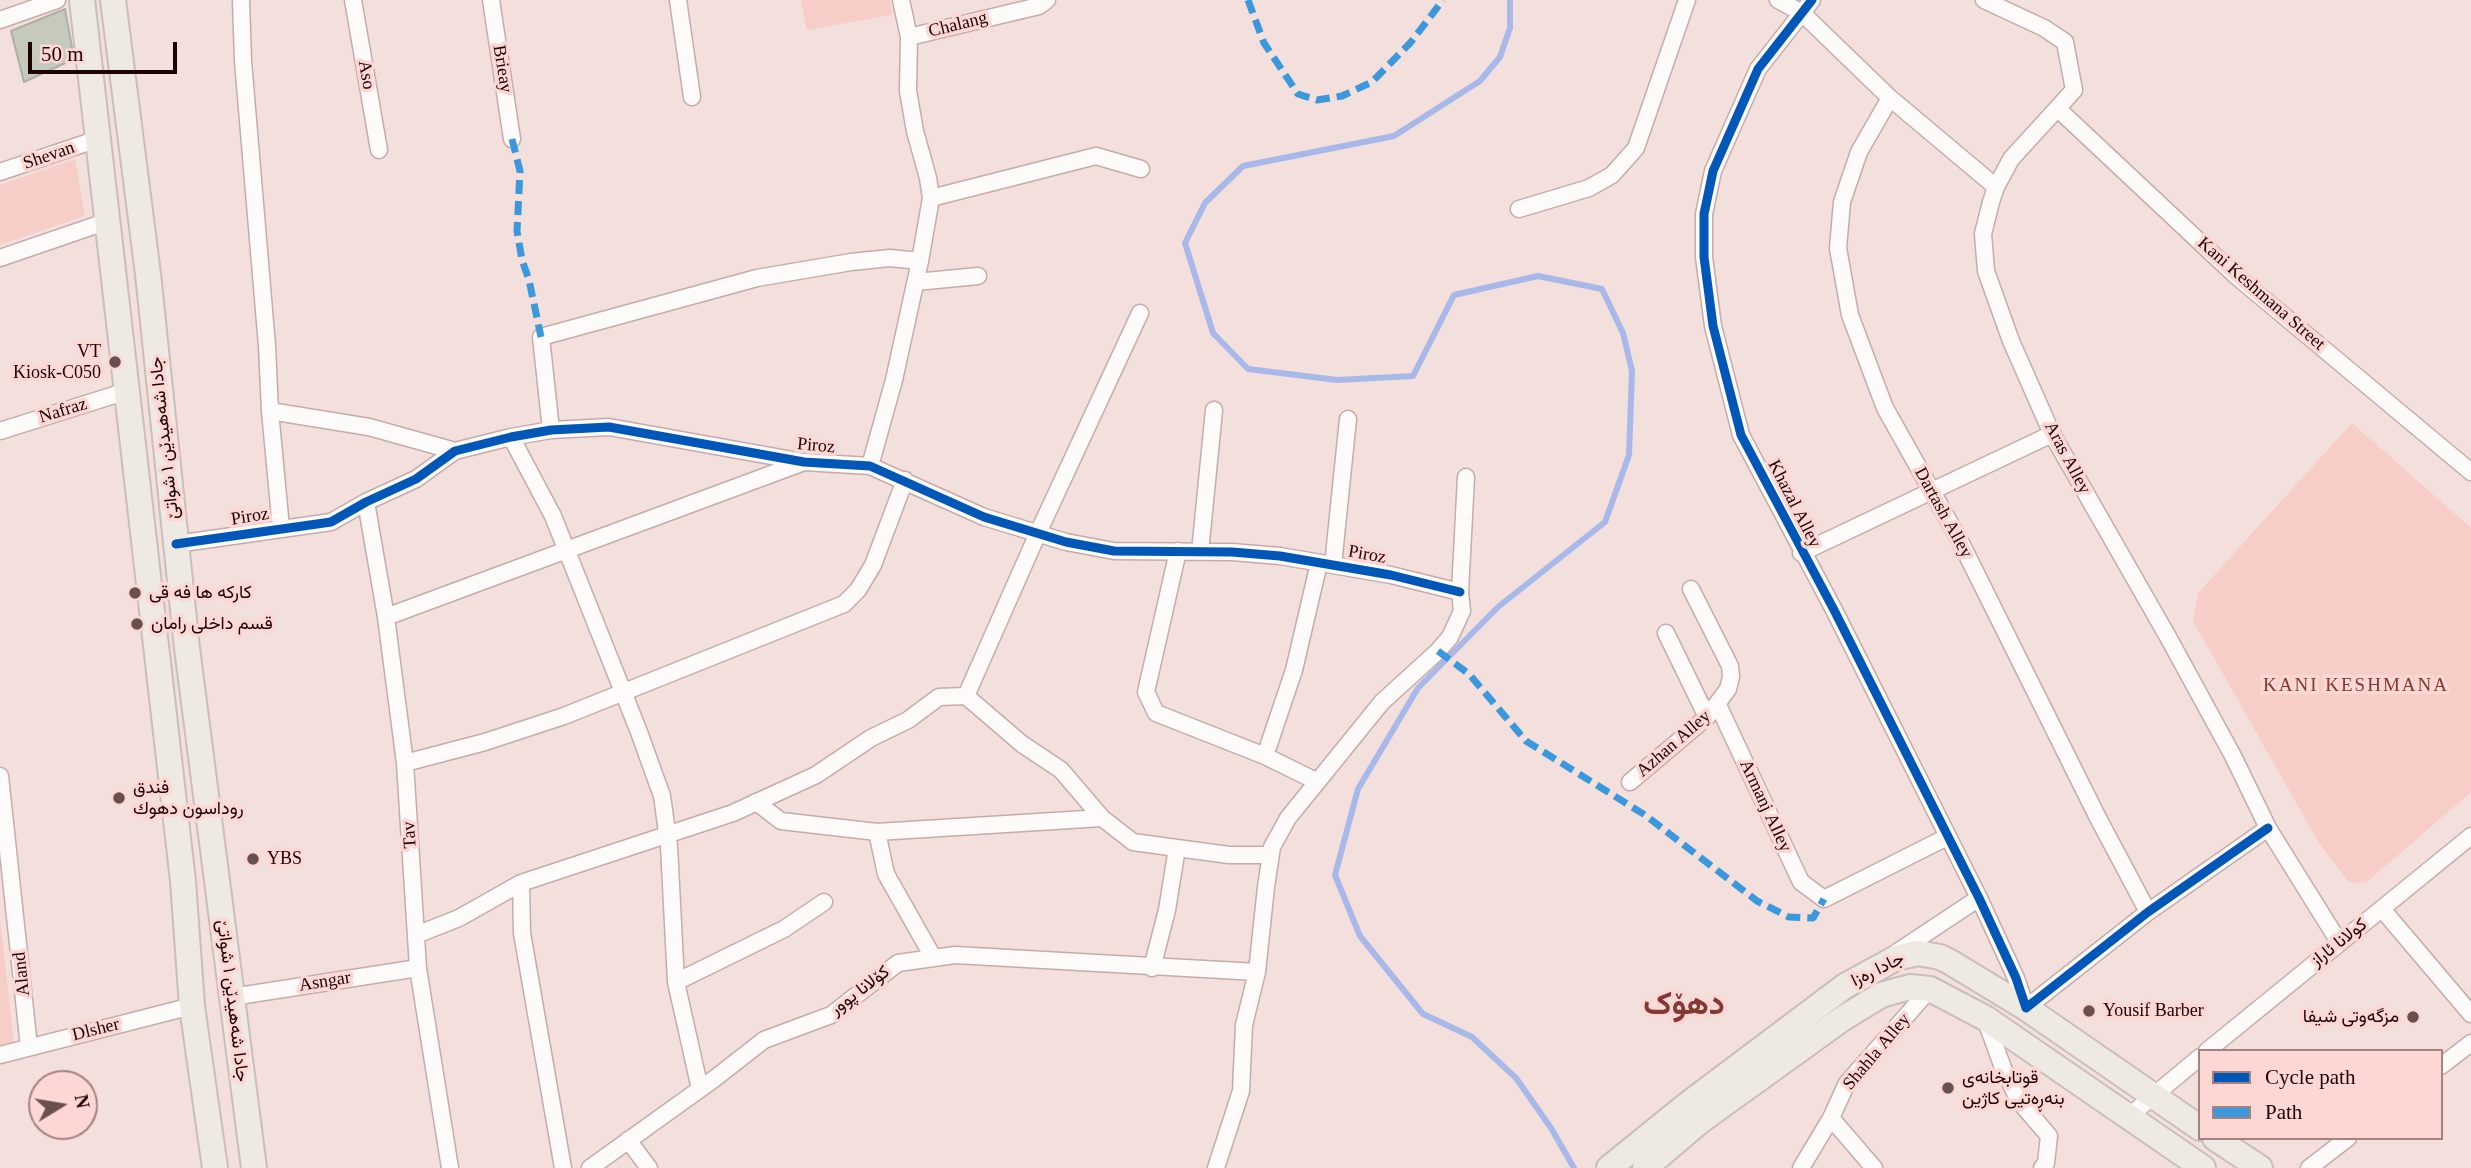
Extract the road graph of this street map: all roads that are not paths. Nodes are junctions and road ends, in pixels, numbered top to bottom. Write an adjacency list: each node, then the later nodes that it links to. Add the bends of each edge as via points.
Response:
1 (57, 0): 14 (street)
2 (82, 0): 19 (main road, جادا شەهیدێن ١ شواتێ)
3 (113, 0): 51 (main road, جادا شەهیدێن ١ شواتێ)
4 (240, 0): 35 (street)
5 (353, 0): 21 (street, Aso)
6 (491, 0): 20 (street, Brieay)
7 (678, 0): 16 (street)
8 (901, 0): 15 (street)
9 (1047, 0): 15 (street, Chalang, via 1039,6)
10 (1686, 0): 26 (street, via 1636,148 1612,175 1589,188)
11 (1778, 0): 13 (street)
12 (1984, 0): 18 (street, Aras Alley, via 2044,27 2065,42 2074,90)
13 (1807, 7): 17 (street); 55 (street, Khazal Alley, via 1758,69 1713,171 1704,214 1713,326 1741,435)
14 (0, 20)
15 (909, 37): 25 (street, via 908,91)
16 (692, 97)
17 (1890, 98): 24 (street); 47 (street, Dartash Alley, via 1859,152 1842,202 1838,248 1850,315 1885,408)
18 (2058, 109): 24 (street, Aras Alley, via 2011,159); 44 (street, Kani Keshmana Street, via 2235,275)
19 (99, 139): 23 (street, Shevan); 27 (main road, جادا شەهیدێن ١ شواتێ)
20 (512, 139)
21 (379, 150)
22 (1141, 169): 25 (street, via 1096,156)
23 (0, 172)
24 (1996, 187): 39 (street, Aras Alley, via 1983,234 1986,271)
25 (930, 198): 29 (street)
26 (1519, 209)
27 (108, 221): 28 (street); 33 (main road, جادا شەهیدێن ١ شواتێ)
28 (0, 257)
29 (920, 261): 31 (street); 37 (street, via 851,262 757,278 541,337)
30 (978, 276): 31 (street)
31 (916, 282): 43 (street)
32 (1140, 313): 50 (street)
33 (127, 391): 38 (street, Nafraz); 80 (main road, جادا شەهیدێن ١ شواتێ)
34 (1214, 410): 54 (street)
35 (270, 411): 41 (street, via 369,427); 49 (street)
36 (1348, 419): 56 (street)
37 (551, 430): 40 (street, Piroz); 42 (street, Piroz, via 609,427)
38 (0, 431)
39 (2052, 434): 47 (street); 71 (street, Aras Alley, via 2168,637)
40 (511, 437): 41 (street, Piroz); 53 (street)
41 (455, 451): 48 (street, Piroz, via 416,479)
42 (804, 463): 43 (street, Piroz); 53 (street)
43 (870, 466): 46 (street, Piroz)
44 (2471, 472)
45 (1466, 477): 58 (street)
46 (905, 480): 50 (street, Piroz, via 984,517); 61 (street, via 873,565 844,604)
47 (1931, 491): 55 (street); 85 (street, Dartash Alley)
48 (366, 502): 49 (street, Piroz, via 331,522); 59 (street, Tav)
49 (281, 528): 51 (street, Piroz)
50 (1038, 533): 52 (street, Piroz, via 1114,551); 62 (street)
51 (176, 544): 79 (main road, جادا شەهیدێن ١ شواتێ)
52 (1178, 551): 54 (street, Piroz); 64 (street, via 1146,692 1156,713)
53 (568, 552): 59 (street); 61 (street)
54 (1200, 552): 56 (street, Piroz, via 1280,556)
55 (1801, 553): 75 (street, Khazal Alley)
56 (1326, 564): 58 (street, Piroz); 64 (street)
57 (1691, 589): 63 (street, Azhan Alley, via 1730,666 1728,689)
58 (1460, 592): 67 (street, via 1462,611 1450,638 1382,702)
59 (386, 617): 65 (street, Tav)
60 (1666, 633): 63 (street, Armanj Alley)
61 (624, 693): 65 (street, via 485,742); 73 (street, via 662,796)
62 (966, 696): 69 (street, via 939,698 816,775); 70 (street, via 1061,770)
63 (1712, 711): 68 (street, Azhan Alley); 75 (street, Armanj Alley, via 1801,881 1824,899)
64 (1265, 756): 67 (street)
65 (405, 762): 86 (street, Tav)
66 (0, 776): 77 (street, Aland)
67 (1316, 781): 78 (street, via 1288,818)
68 (1630, 782)
69 (756, 802): 72 (street, via 781,821); 73 (street)
70 (1102, 818): 72 (street); 76 (street, via 1133,842)
71 (2268, 828): 85 (street); 87 (street, Aras Alley)
72 (877, 832): 88 (street, via 886,874)
73 (668, 834): 81 (street); 93 (street)
74 (2471, 836): 84 (street, کولانا ئاراز)
75 (1947, 837): 82 (street, Khazal Alley)
76 (1177, 848): 78 (street); 90 (street)
77 (4, 851): 101 (street, Aland)
78 (1271, 855): 91 (street)
79 (216, 875): 80 (main road); 95 (main road, جادا شەهیدێن ١ شواتێ)
80 (183, 881): 96 (main road, جادا شەهیدێن ١ شواتێ)
81 (521, 883): 86 (street, via 459,918); 119 (street, via 522,933)
82 (1979, 898): 92 (street); 97 (street, Khazal Alley)
83 (824, 902): 93 (street, via 784,929)
84 (2382, 909): 87 (street, کولانا ئاراز); 98 (street)
85 (2148, 912): 97 (street)
86 (416, 935): 89 (street, Tav)
87 (2339, 942): 102 (street, کولانا ئاراز)
88 (933, 957): 90 (street, کۆلانا پوور); 106 (street, کۆلانا پوور, via 898,963 831,1015 764,1040)
89 (418, 968): 95 (street, Asngar); 118 (street, Tav)
90 (1152, 968): 91 (street, کۆلانا پوور)
91 (1257, 972): 122 (street, via 1244,1025 1241,1091)
92 (1866, 973): 97 (main road, جادا ره‌زا, via 1896,958 1929,954); 108 (main road, جادا ره‌زا, via 1818,1005)
93 (676, 982): 106 (street)
94 (1930, 989): 99 (main road, جادا ره‌زا); 108 (main road, جادا ره‌زا, via 1900,988 1861,1006); 109 (street, Shahla Alley, via 1847,1083)
95 (232, 997): 117 (main road, جادا شەهیدێن ١ شواتێ)
96 (192, 1006): 101 (street, Dlsher); 116 (main road, جادا شەهیدێن ١ شواتێ)
97 (2026, 1008): 107 (main road, جادا ره‌زا)
98 (2471, 1014)
99 (1985, 1018): 110 (main road, جادا ره‌زا); 127 (street, via 2019,1101 2049,1136)
100 (2471, 1043): 105 (street)
101 (30, 1047): 103 (street, Dlsher)
102 (2209, 1049)
103 (0, 1055)
104 (2198, 1059): 107 (street)
105 (2443, 1064)
106 (701, 1089): 112 (street, کۆلانا پوور)
107 (2152, 1097): 110 (street); 111 (main road, جادا ره‌زا)
108 (1694, 1113): 123 (main road, جادا ره‌زا); 124 (main road, جادا ره‌زا)
109 (1830, 1118): 125 (street, Shahla Alley); 126 (street)
110 (2127, 1118): 115 (main road, جادا ره‌زا)
111 (2198, 1127)
112 (628, 1140): 120 (street, کۆلانا پوور); 121 (street)
113 (2218, 1140): 128 (main road)
114 (2345, 1140): 129 (street)
115 (2191, 1165)
116 (212, 1167)
117 (254, 1168)
118 (450, 1168)
119 (563, 1168)
120 (590, 1168)
121 (649, 1168)
122 (1216, 1168)
123 (1609, 1168)
124 (1645, 1168)
125 (1801, 1168)
126 (1874, 1168)
127 (2042, 1168)
128 (2260, 1168)
129 (2309, 1168)

